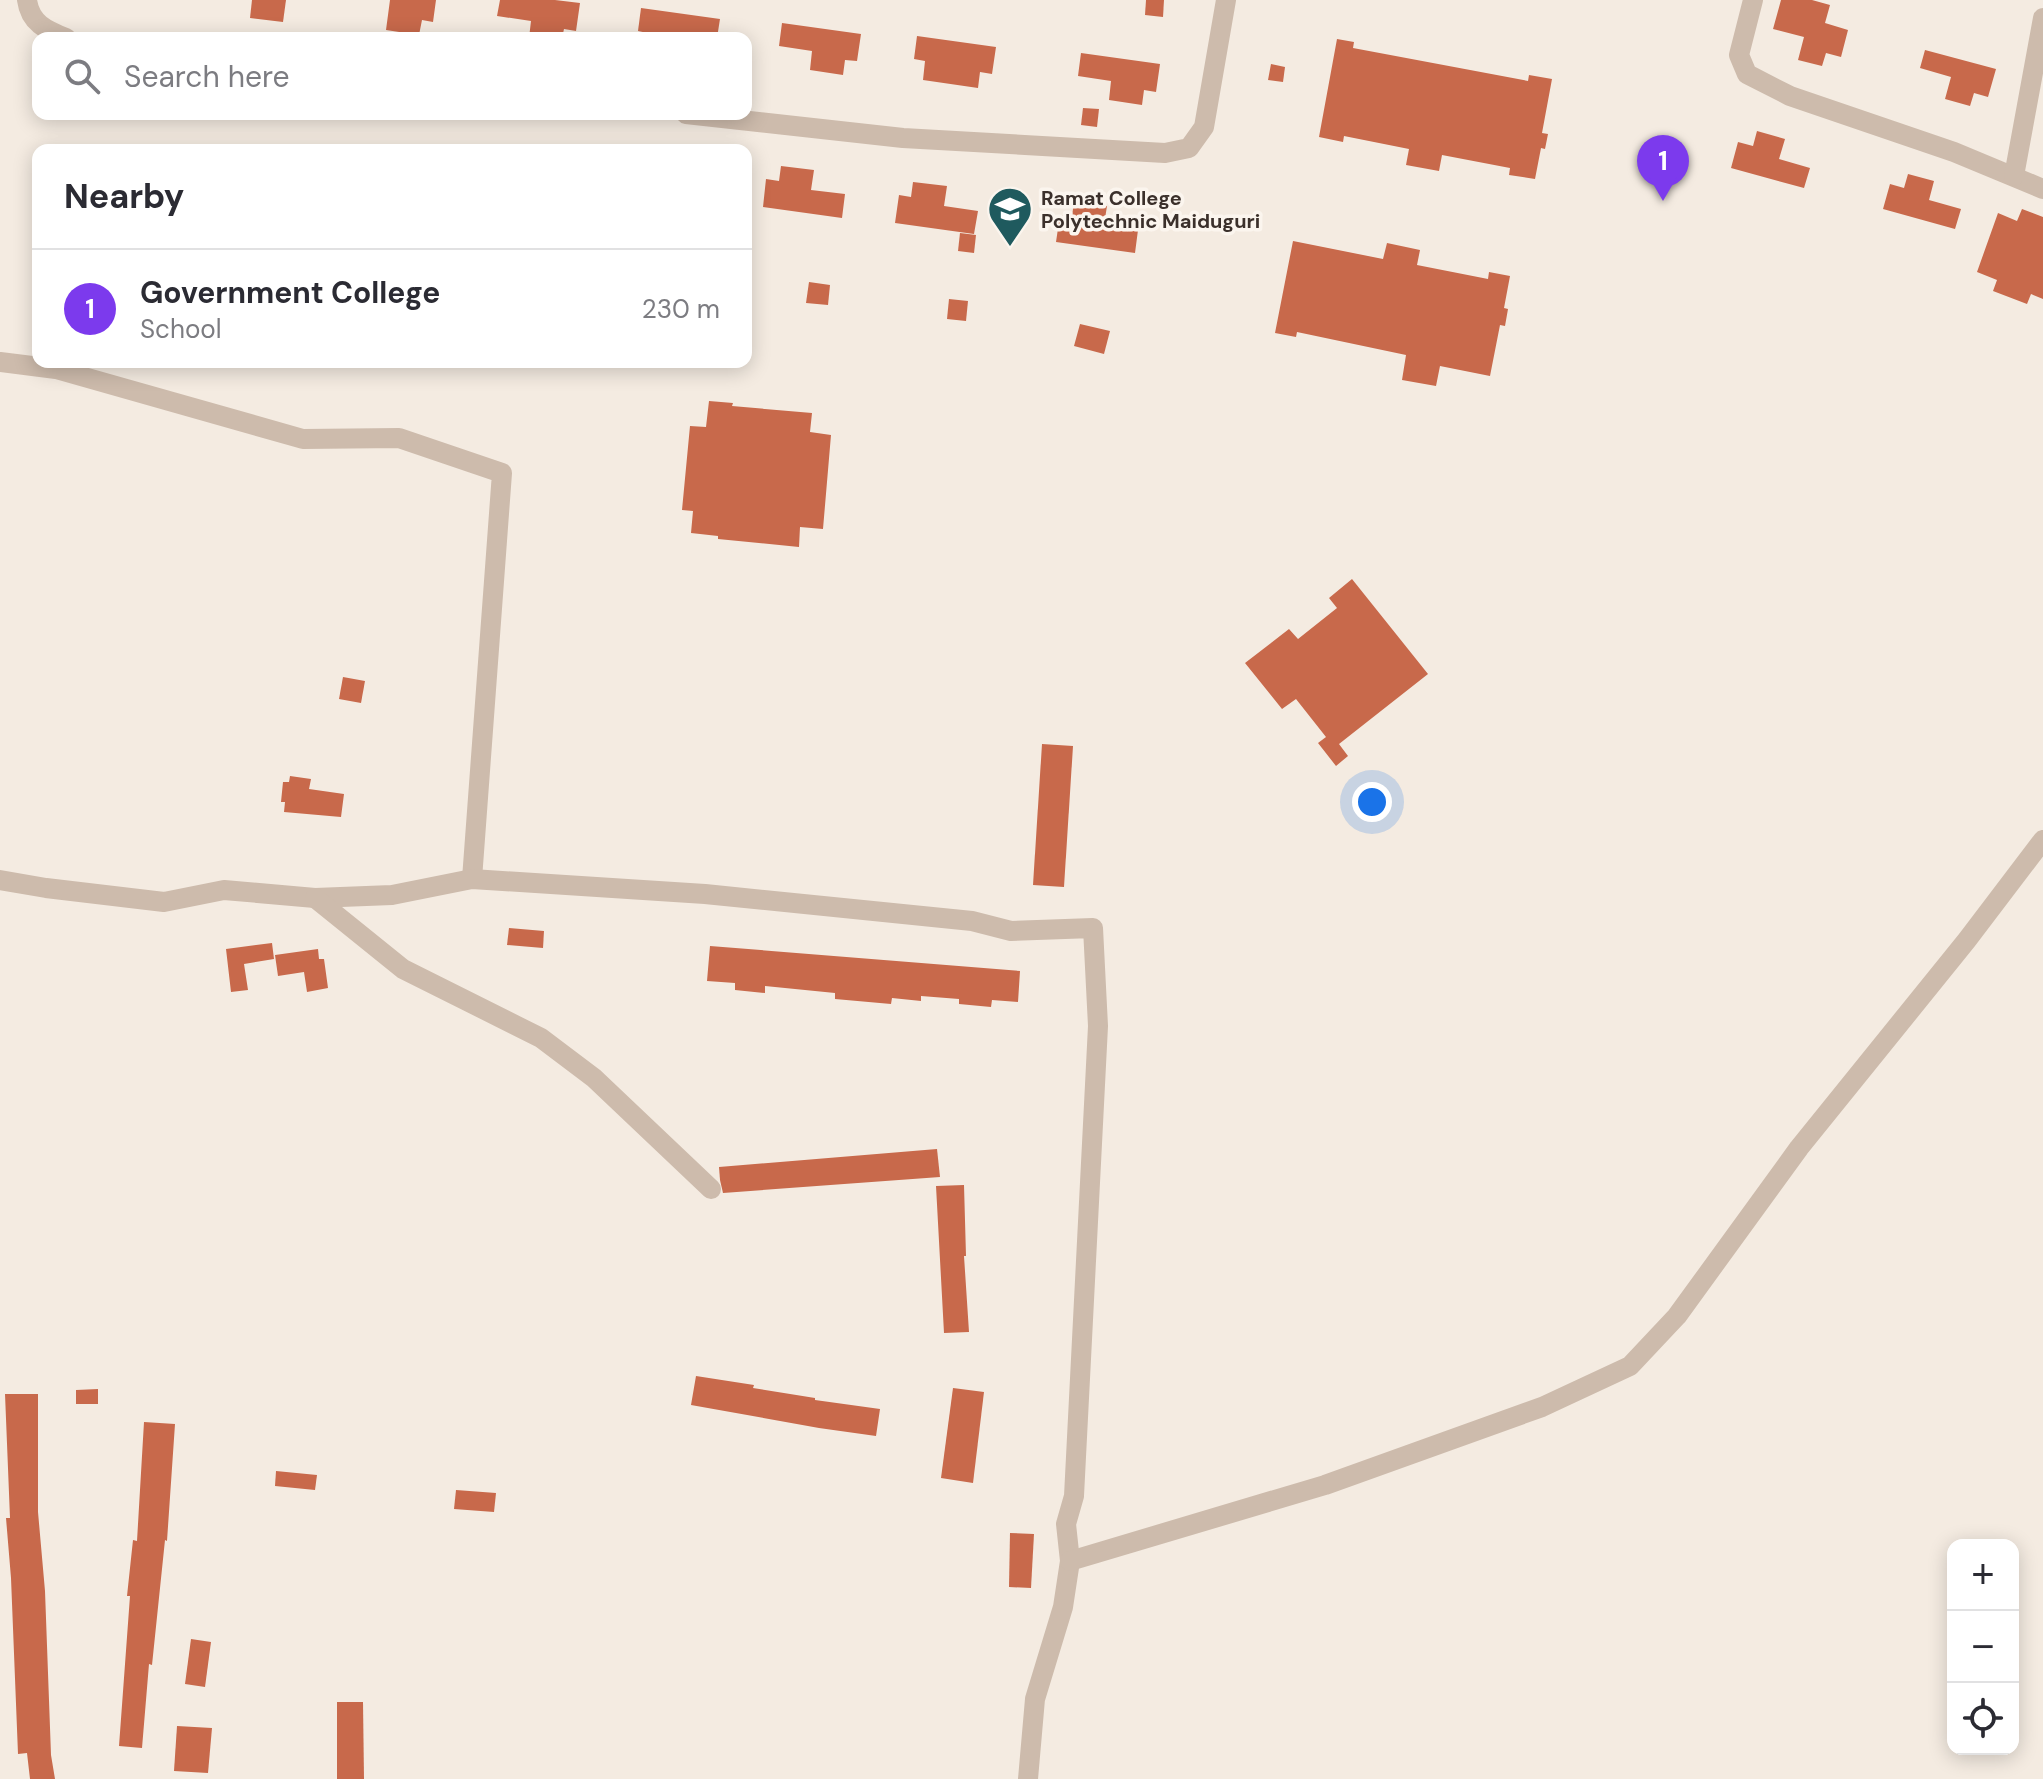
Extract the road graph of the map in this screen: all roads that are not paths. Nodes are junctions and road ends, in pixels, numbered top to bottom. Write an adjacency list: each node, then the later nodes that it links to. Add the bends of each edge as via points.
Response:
1 (27, 0): 5 (street, via 29,13)
2 (1226, 0): 6 (street, via 1204,127 1189,148 1165,153 903,138)
3 (1753, 0): 7 (street, via 1739,55 1747,74 1790,96)
4 (2043, 18): 7 (street)
5 (53, 32)
6 (740, 120)
7 (2014, 176): 8 (street)
8 (2043, 189)
9 (0, 362): 10 (street)
10 (32, 366)
11 (48, 368): 13 (street, via 303,439 399,438 502,473)
12 (2043, 840): 17 (street, via 1799,1148 1677,1316 1630,1366 1542,1407 1325,1485)
13 (472, 879): 15 (street, via 392,895); 17 (street, via 705,894 972,921 1011,931 1093,928 1098,1026 1074,1496 1066,1524)
14 (0, 880): 15 (street, via 164,902 224,890)
15 (315, 898): 16 (street, via 403,969 541,1038 594,1078)
16 (711, 1189)
17 (1070, 1561): 18 (street, via 1063,1607 1035,1699)
18 (1028, 1779)

